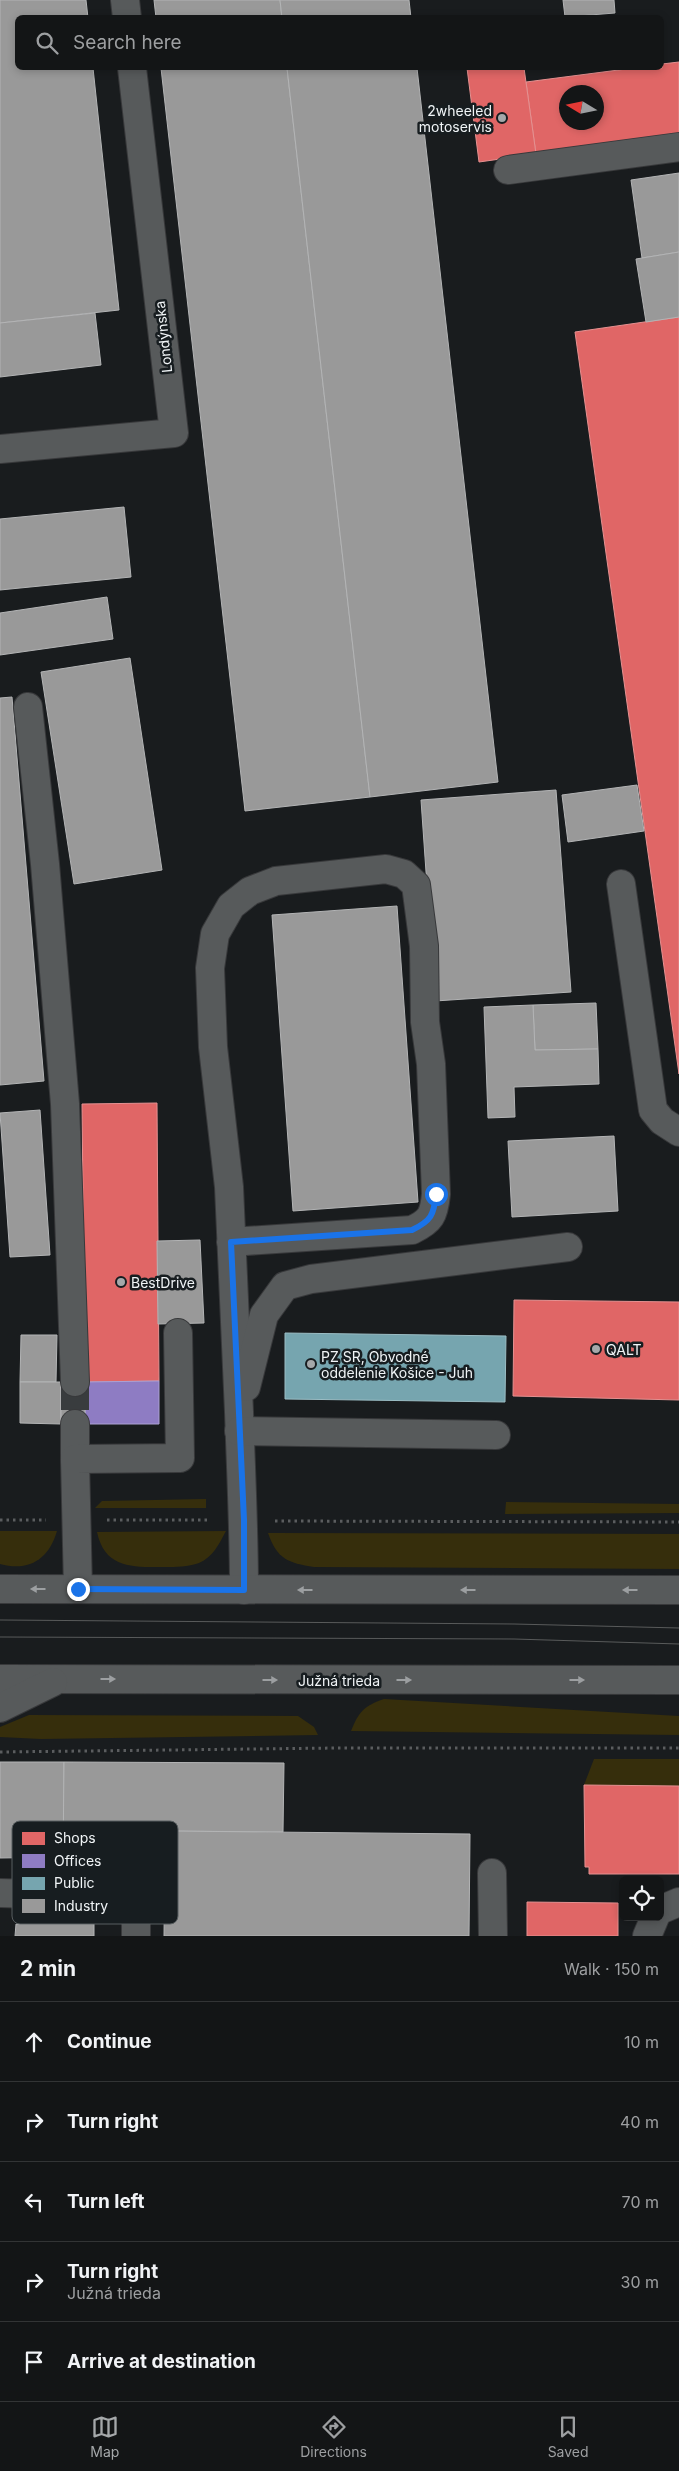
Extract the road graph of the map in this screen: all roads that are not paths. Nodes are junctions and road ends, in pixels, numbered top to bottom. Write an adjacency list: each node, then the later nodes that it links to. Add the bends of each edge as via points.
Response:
1 (125, 0): 2 (street)
2 (127, 15)
3 (132, 70): 6 (street, Londýnska, via 174,433)
4 (679, 147): 5 (street)
5 (508, 170)
6 (0, 449)
7 (28, 707): 13 (street, via 65,1104)
8 (621, 884): 9 (street, via 653,1110 662,1121)
9 (679, 1132)
10 (231, 1242): 10 (street, via 229,1187 213,1047 210,968 215,934 231,906 250,891 276,881 386,869 404,874 416,885 424,946 435,1209 427,1223 412,1230); 14 (street)
11 (568, 1247): 14 (street, via 311,1279 285,1286 264,1315)
12 (178, 1333): 17 (street, via 180,1458)
13 (75, 1382)
14 (239, 1422): 16 (street); 20 (street)
15 (75, 1424): 17 (street)
16 (496, 1435)
17 (75, 1459): 19 (street)
18 (0, 1589): 19 (street, one-way to 18)
19 (78, 1589): 20 (street)
20 (244, 1590): 21 (street, one-way to 20)
21 (679, 1590)
22 (0, 1679): 23 (street, Južná trieda)
23 (59, 1679): 24 (street, Južná trieda, one-way to 24); 25 (street)
24 (679, 1680)
25 (0, 1708)
26 (492, 1873): 30 (street)
27 (679, 1902): 28 (street)
28 (664, 1908)
29 (653, 1921): 31 (street)
30 (493, 1936)
31 (647, 1936)

